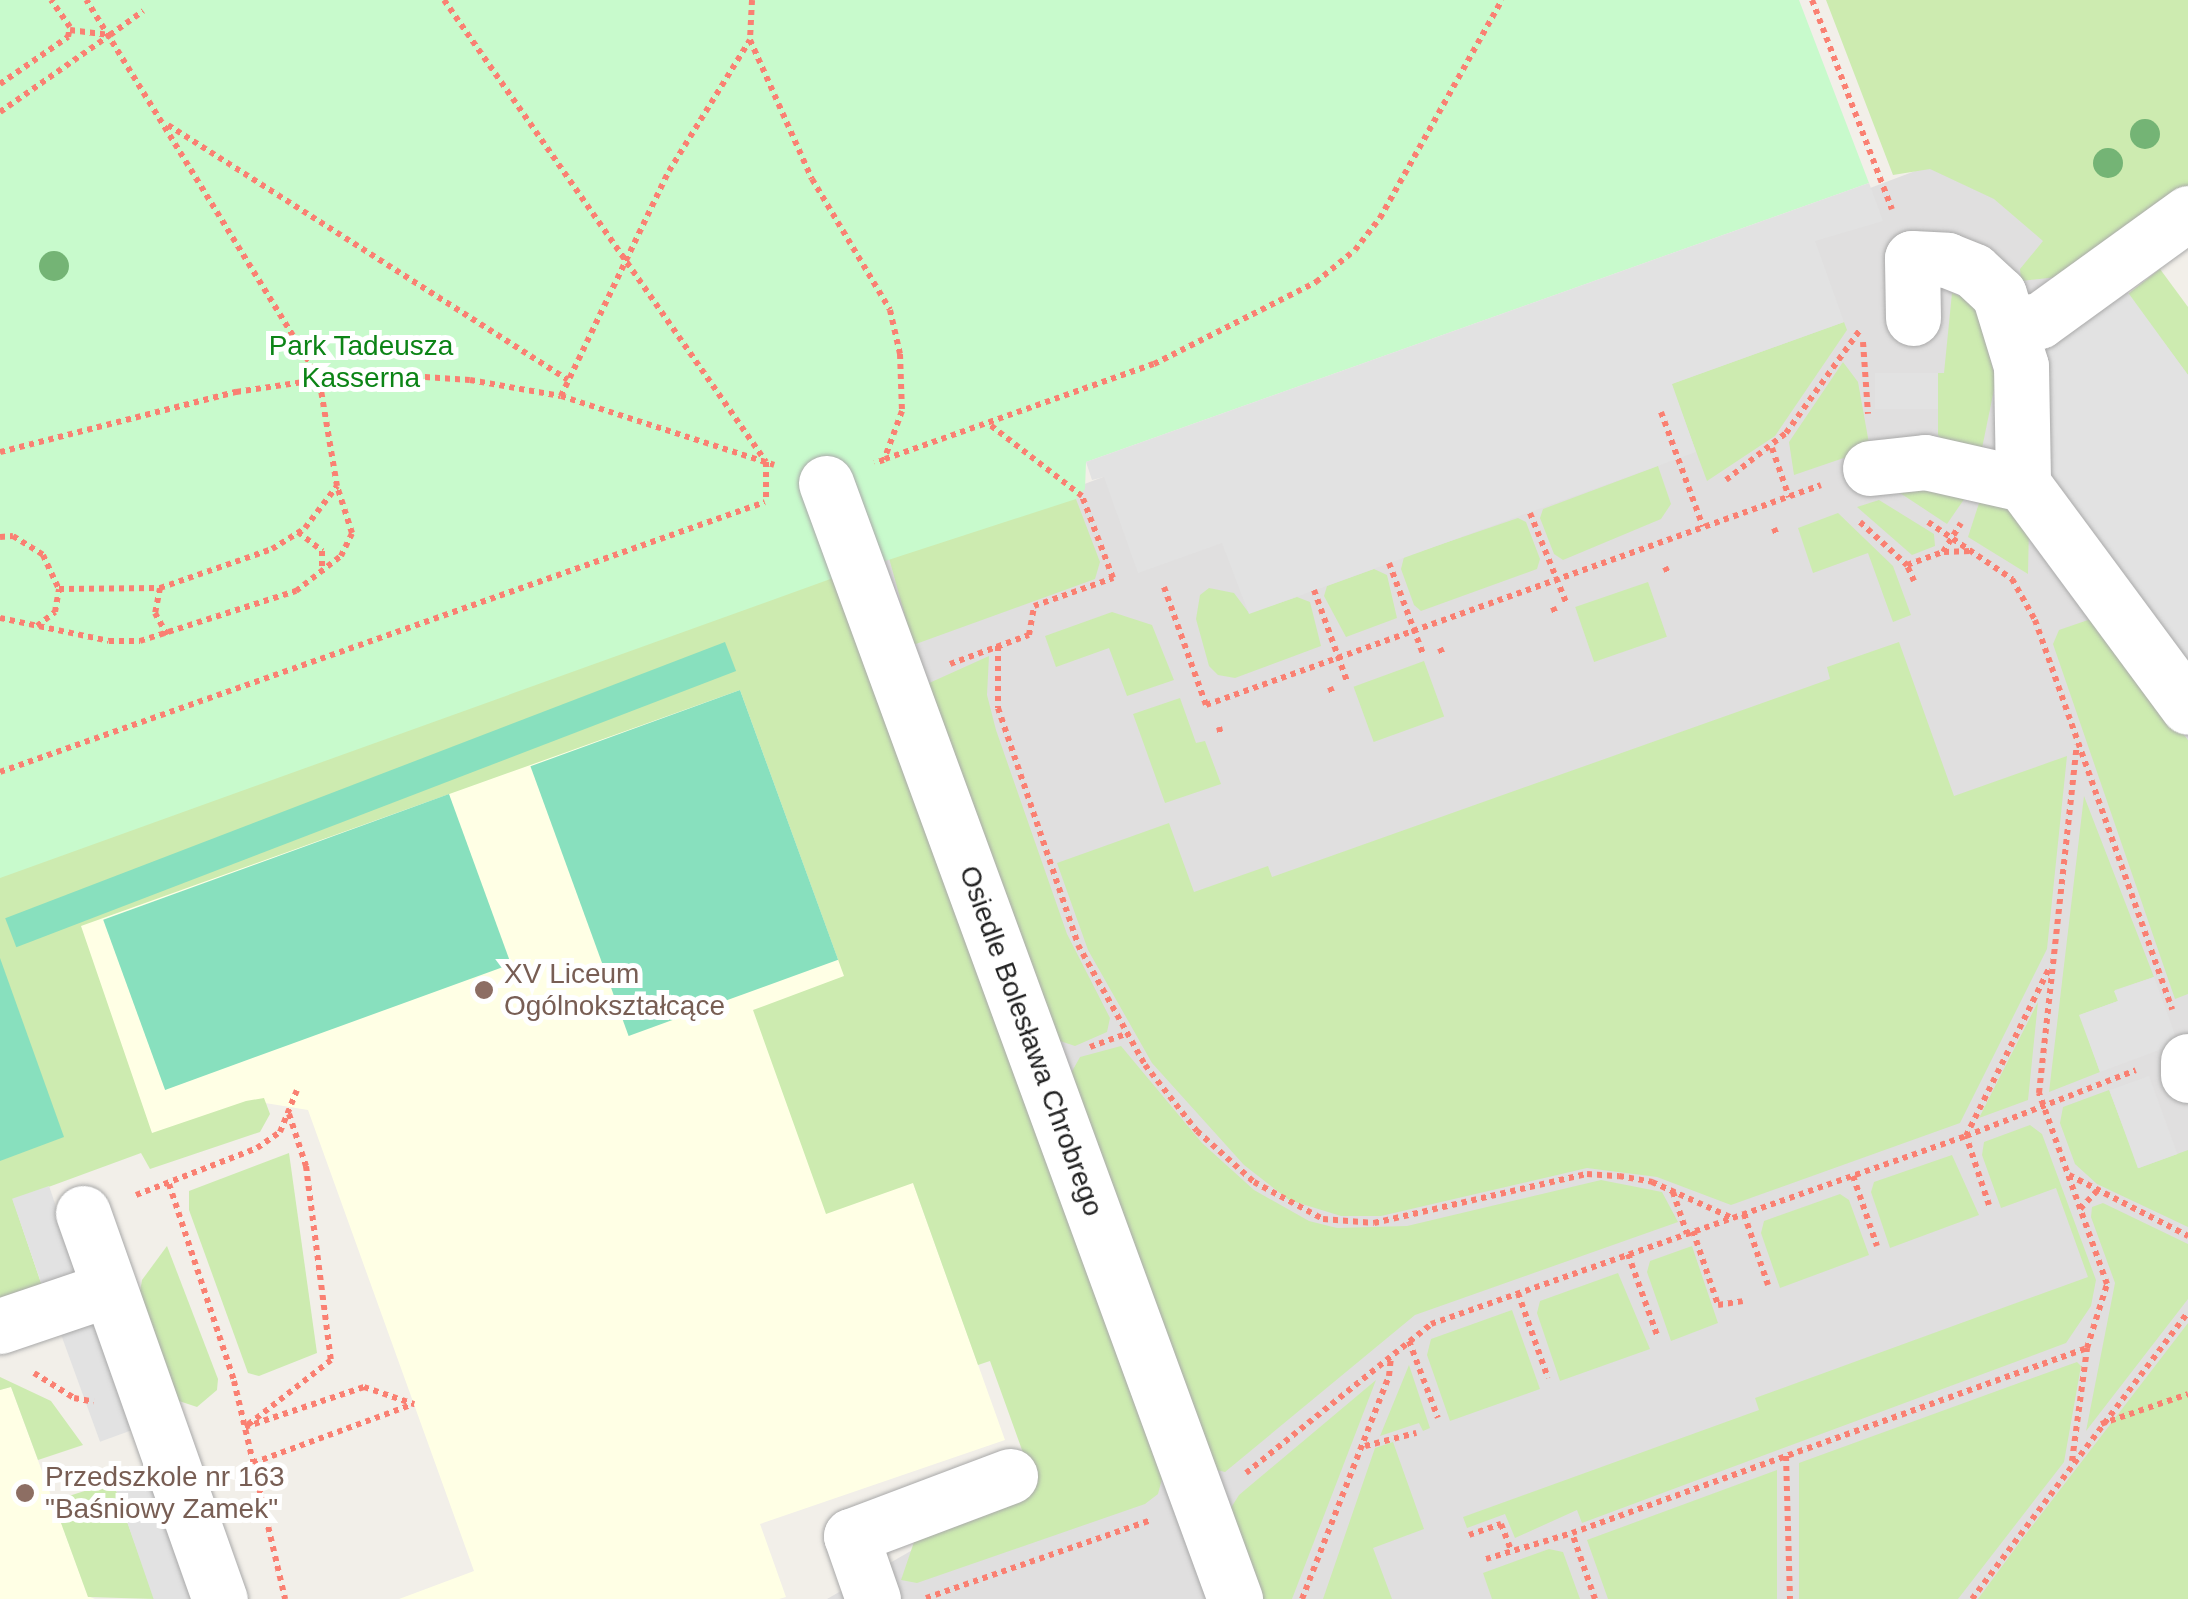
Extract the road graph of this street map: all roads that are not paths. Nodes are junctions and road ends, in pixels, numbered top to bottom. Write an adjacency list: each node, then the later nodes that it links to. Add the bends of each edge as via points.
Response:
1 (2188, 213): 3 (street, via 2038,320)
2 (1912, 318): 3 (street, via 1912,258 1947,260 1974,271 1998,294)
3 (2011, 322): 4 (street, via 2022,366)
4 (2005, 478): 6 (street, via 1925,462); 7 (street)
5 (826, 482): 14 (street, Osiedle Bolesława Chrobrego)
6 (1862, 492)
7 (2188, 707)
8 (83, 1213): 9 (street)
9 (110, 1289): 10 (street); 12 (street)
10 (13, 1348)
11 (1010, 1476): 13 (street, via 851,1536)
12 (220, 1599)
13 (873, 1599)
14 (1235, 1599)

